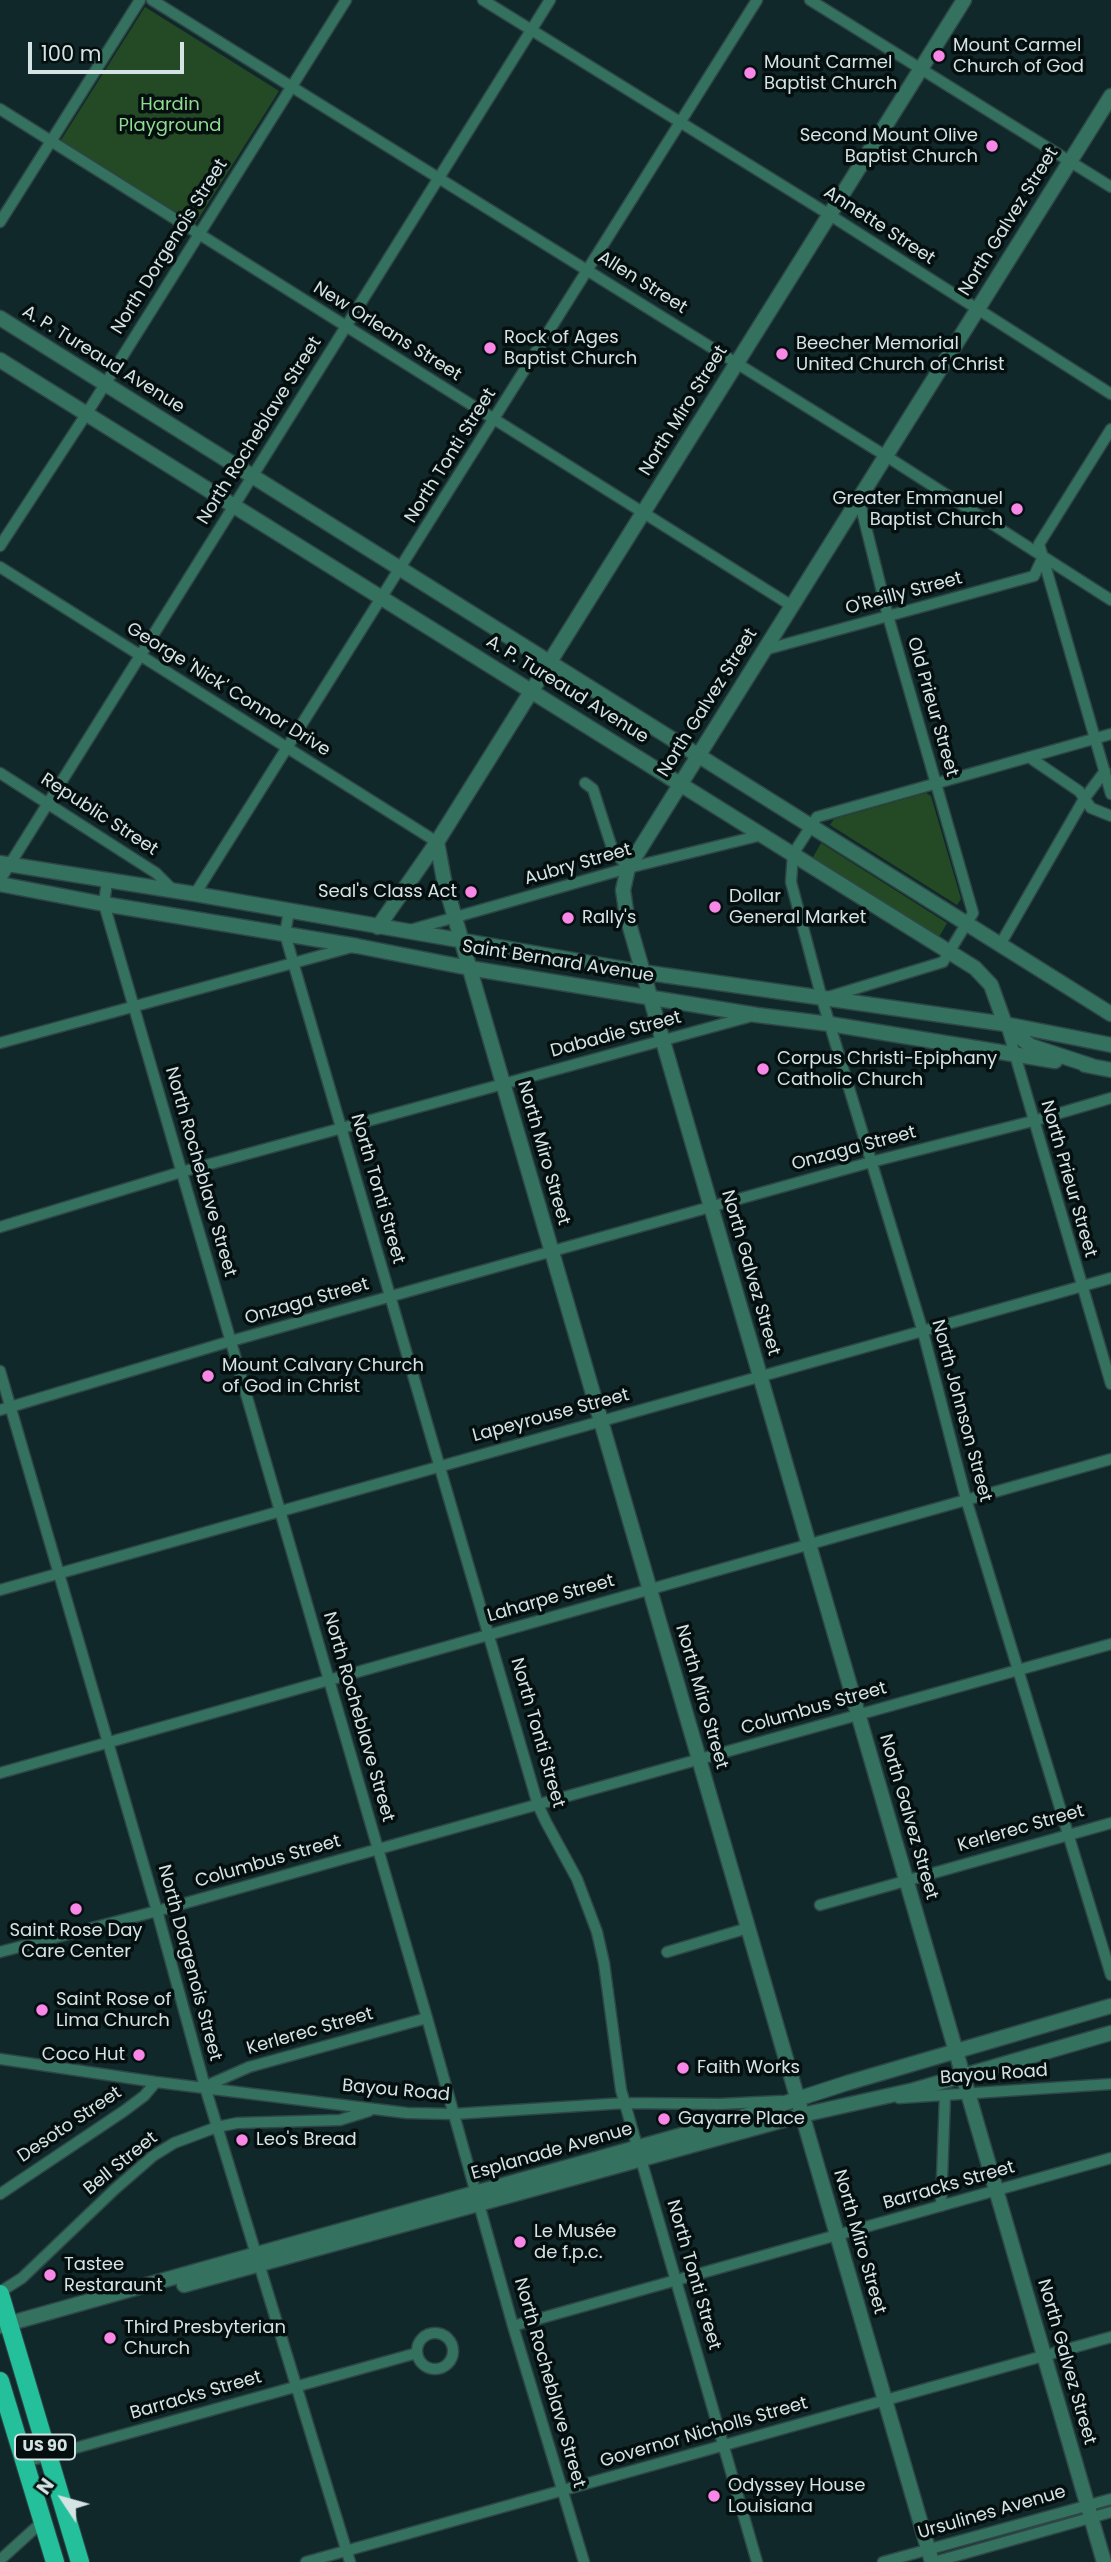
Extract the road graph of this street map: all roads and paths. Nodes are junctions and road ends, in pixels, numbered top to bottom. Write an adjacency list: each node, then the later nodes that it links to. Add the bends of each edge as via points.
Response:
1 (140, 0): 15 (street)
2 (152, 0): 11 (street, Allen Street)
3 (346, 0): 11 (street, North Dorgenois Street)
4 (484, 0): 9 (street, Annette Street)
5 (550, 0): 9 (street, North Rocheblave Street)
6 (757, 0): 14 (street, North Tonti Street)
7 (810, 0): 10 (street)
8 (964, 0): 10 (street, North Miro Street)
9 (531, 30): 14 (street, Annette Street); 17 (street, North Rocheblave Street)
10 (921, 69): 16 (street); 19 (street, North Miro Street)
11 (291, 87): 17 (street, Allen Street); 21 (street, North Dorgenois Street)
12 (1111, 96): 16 (street, North Galvez Street)
13 (0, 109): 15 (street, New Orleans Street)
14 (681, 122): 19 (street, Annette Street); 22 (street, North Tonti Street)
15 (50, 140): 20 (street); 21 (street, New Orleans Street)
16 (1070, 161): 18 (street); 23 (street, North Galvez Street)
17 (438, 178): 22 (street, Allen Street); 25 (street, North Rocheblave Street)
18 (1111, 187)
19 (830, 215): 23 (street, Annette Street); 27 (street, North Miro Street)
20 (0, 222)
21 (198, 235): 25 (street, New Orleans Street); 28 (street, North Dorgenois Street)
22 (588, 270): 27 (street, Allen Street); 31 (street, North Tonti Street)
23 (977, 311): 29 (street, Annette Street); 33 (street, North Galvez Street)
24 (0, 318): 28 (street, A. P. Tureaud Avenue)
25 (346, 326): 31 (street, New Orleans Street); 34 (street, North Rocheblave Street)
26 (0, 359): 30 (street, A. P. Tureaud Avenue)
27 (737, 363): 33 (street, Allen Street); 37 (street, North Miro Street)
28 (105, 384): 30 (street, North Dorgenois Street); 34 (street, A. P. Tureaud Avenue)
29 (1111, 394)
30 (86, 414): 36 (street, A. P. Tureaud Avenue); 38 (street, North Dorgenois Street)
31 (494, 420): 37 (street, New Orleans Street); 41 (street, North Tonti Street)
32 (1111, 429): 39 (street, via 1039,544)
33 (886, 456): 35 (street, North Galvez Street); 39 (street, Allen Street)
34 (253, 476): 36 (street, North Rocheblave Street); 41 (street, A. P. Tureaud Avenue)
35 (859, 499): 44 (street, North Galvez Street); 45 (street, Old Prieur Street)
36 (234, 506): 42 (street, A. P. Tureaud Avenue); 47 (street, North Rocheblave Street)
37 (643, 513): 44 (street, New Orleans Street); 48 (street, North Miro Street)
38 (0, 546)
39 (1043, 558): 43 (street, Allen Street); 45 (street, O'Reilly Street, via 1034,576); 51 (street)
40 (0, 568): 47 (street, George 'Nick' Connor Drive)
41 (401, 569): 42 (street, North Tonti Street); 48 (street, A. P. Tureaud Avenue)
42 (383, 598): 49 (street, A. P. Tureaud Avenue); 52 (street, North Tonti Street)
43 (1111, 600)
44 (792, 606): 46 (street, North Galvez Street)
45 (888, 616): 46 (street, O'Reilly Street); 58 (street, Old Prieur Street)
46 (764, 650): 53 (street, North Galvez Street)
47 (141, 655): 52 (street, George 'Nick' Connor Drive); 62 (street, North Rocheblave Street)
48 (550, 662): 49 (street, North Miro Street); 53 (street, A. P. Tureaud Avenue)
49 (531, 691): 59 (street, A. P. Tureaud Avenue); 66 (street, North Miro Street)
50 (1111, 734): 51 (street)
51 (1096, 738): 54 (street); 55 (street)
52 (288, 749): 66 (street, George 'Nick' Connor Drive); 73 (street, North Tonti Street)
53 (699, 755): 59 (street, North Galvez Street); 64 (street, A. P. Tureaud Avenue)
54 (1028, 757): 58 (street); 61 (street)
55 (1105, 771): 60 (street); 61 (street)
56 (0, 773): 62 (street, Republic Street)
57 (585, 783): 69 (street, via 593,789 612,848)
58 (935, 783): 64 (street, via 817,817); 77 (street, Old Prieur Street, via 968,891 973,913)
59 (680, 784): 65 (street, A. P. Tureaud Avenue); 69 (street, North Galvez Street)
60 (1111, 794)
61 (1084, 799): 63 (street, via 1091,808); 82 (street)
62 (48, 804): 68 (street, North Rocheblave Street); 72 (street, Republic Street, via 158,874)
63 (1111, 816)
64 (812, 825): 67 (street); 77 (street, A. P. Tureaud Avenue)
65 (762, 835): 67 (street, A. P. Tureaud Avenue); 69 (street, Aubry Street)
66 (437, 842): 76 (street, North Miro Street); 78 (street, North Miro Street)
67 (793, 854): 84 (street, A. P. Tureaud Avenue); 89 (street, North Johnson Street, via 791,882)
68 (5, 864): 70 (street, Saint Bernard Avenue); 71 (street, North Rocheblave Street)
69 (628, 868): 76 (street, Aubry Street); 87 (street, North Galvez Street, via 623,884 625,909)
70 (107, 881): 72 (street, Saint Bernard Avenue); 74 (street, North Rocheblave Street)
71 (0, 882): 74 (street, Saint Bernard Avenue)
72 (175, 892): 73 (street, Saint Bernard Avenue)
73 (195, 894): 75 (street, Saint Bernard Avenue)
74 (104, 904): 80 (street, Saint Bernard Avenue); 90 (street, North Rocheblave Street)
75 (289, 911): 78 (street, Saint Bernard Avenue); 80 (street, North Tonti Street)
76 (455, 918): 79 (street, Aubry Street); 81 (street, North Miro Street)
77 (967, 922): 82 (street, A. P. Tureaud Avenue); 84 (street)
78 (379, 927): 79 (street, Saint Bernard Avenue)
79 (404, 931): 81 (street, Saint Bernard Avenue)
80 (285, 934): 83 (street, Saint Bernard Avenue); 85 (street, North Tonti Street)
81 (461, 942): 86 (street, North Miro Street); 87 (street, Saint Bernard Avenue)
82 (1001, 943): 91 (street, A. P. Tureaud Avenue)
83 (357, 946): 85 (street); 86 (street, Saint Bernard Avenue)
84 (951, 953): 89 (street, via 943,962); 94 (street, A. P. Tureaud Avenue, via 991,985)
85 (293, 962): 90 (street); 104 (street, North Tonti Street)
86 (469, 968): 88 (street, Saint Bernard Avenue); 101 (street, North Miro Street)
87 (642, 972): 88 (street, North Galvez Street); 89 (street, Saint Bernard Avenue)
88 (649, 996): 92 (street, Saint Bernard Avenue); 95 (street, North Galvez Street)
89 (822, 999): 93 (street, North Johnson Street); 94 (street, Saint Bernard Avenue)
90 (134, 1005): 96 (street); 106 (street, North Rocheblave Street)
91 (1111, 1014)
92 (757, 1015): 93 (street, Saint Bernard Avenue); 95 (street, Dabadie Street)
93 (830, 1024): 98 (street, Saint Bernard Avenue); 105 (street, North Johnson Street)
94 (1006, 1024): 97 (street, Saint Bernard Avenue); 98 (street, North Prieur Street); 99 (street, via 1031,1045)
95 (662, 1040): 101 (street, Dabadie Street); 107 (street, North Galvez Street)
96 (0, 1044)
97 (1111, 1045)
98 (1015, 1055): 99 (street, Saint Bernard Avenue); 103 (street, North Prieur Street)
99 (1092, 1066): 100 (street, Saint Bernard Avenue)
100 (1111, 1070)
101 (502, 1083): 104 (street, Dabadie Street); 109 (street, North Miro Street)
102 (1111, 1098): 103 (street, Onzaga Street)
103 (1033, 1121): 105 (street, Onzaga Street); 111 (street, North Prieur Street)
104 (341, 1128): 106 (street, Dabadie Street); 112 (street, North Tonti Street)
105 (871, 1162): 107 (street, Onzaga Street); 113 (street, North Johnson Street)
106 (181, 1172): 108 (street, Dabadie Street); 114 (street, North Rocheblave Street)
107 (710, 1206): 109 (street, Onzaga Street); 116 (street, North Galvez Street)
108 (0, 1227)
109 (551, 1251): 112 (street, Onzaga Street); 119 (street, North Miro Street)
110 (1111, 1278): 111 (street, Lapeyrouse Street)
111 (1081, 1287): 113 (street, Lapeyrouse Street); 117 (street, North Prieur Street)
112 (390, 1297): 114 (street, Onzaga Street); 121 (street, North Tonti Street)
113 (923, 1332): 116 (street, Lapeyrouse Street); 122 (street, North Johnson Street)
114 (231, 1341): 118 (street, Onzaga Street); 123 (street, North Rocheblave Street)
115 (0, 1371): 118 (street, North Dorgenois Street)
116 (760, 1377): 119 (street, Lapeyrouse Street); 124 (street, North Galvez Street)
117 (1111, 1384)
118 (5, 1409): 125 (street, North Dorgenois Street)
119 (600, 1421): 121 (street, Lapeyrouse Street); 127 (street, North Miro Street)
120 (1111, 1459): 122 (street, Laharpe Street)
121 (440, 1465): 123 (street, Lapeyrouse Street); 128 (street, North Tonti Street)
122 (966, 1499): 124 (street, Laharpe Street); 130 (street, North Johnson Street)
123 (280, 1511): 125 (street, Lapeyrouse Street); 131 (street, North Rocheblave Street)
124 (809, 1545): 127 (street, Laharpe Street); 132 (street, North Galvez Street)
125 (60, 1575): 126 (street, Lapeyrouse Street); 133 (street, North Dorgenois Street)
126 (0, 1590)
127 (649, 1590): 128 (street, Laharpe Street); 134 (street, North Miro Street)
128 (490, 1635): 131 (street, Laharpe Street); 136 (street, North Tonti Street)
129 (1111, 1644): 130 (street, Columbus Street)
130 (1018, 1670): 132 (street, Columbus Street); 138 (street, North Johnson Street)
131 (329, 1680): 133 (street, Laharpe Street); 139 (street, North Rocheblave Street)
132 (858, 1715): 134 (street, Columbus Street); 140 (street, North Galvez Street)
133 (108, 1744): 135 (street, Laharpe Street); 142 (street, North Dorgenois Street)
134 (699, 1761): 136 (street, Columbus Street); 143 (street, North Miro Street)
135 (0, 1773)
136 (538, 1804): 139 (street, Columbus Street); 160 (street, North Tonti Street, via 577,1879 597,1932)
137 (1111, 1823): 138 (street, Kerlerec Street)
138 (1069, 1833): 140 (street, Kerlerec Street); 146 (street, North Johnson Street)
139 (379, 1850): 142 (street, Columbus Street); 148 (street, North Rocheblave Street)
140 (906, 1881): 141 (street, Kerlerec Street); 150 (street, North Galvez Street)
141 (820, 1905)
142 (157, 1911): 144 (street, Columbus Street); 155 (street, North Dorgenois Street)
143 (748, 1928): 145 (street); 159 (street, North Miro Street)
144 (0, 1952)
145 (667, 1952)
146 (1111, 1975)
147 (1111, 2006): 150 (street, Esplanade Avenue)
148 (427, 2018): 155 (street, Kerlerec Street, via 249,2067); 162 (street, North Rocheblave Street)
149 (1111, 2033): 152 (street, Esplanade Avenue)
150 (956, 2051): 152 (street, North Galvez Street); 159 (street, Esplanade Avenue)
151 (0, 2059): 153 (street, Bayou Road)
152 (962, 2075): 156 (street, North Galvez Street); 158 (street, Esplanade Avenue)
153 (156, 2082): 155 (street, Bayou Road); 168 (street, Desoto Street, via 124,2111)
154 (1111, 2084): 156 (street, Bayou Road)
155 (205, 2087): 161 (street, Bayou Road); 164 (street, North Dorgenois Street)
156 (968, 2095): 157 (street, Bayou Road); 167 (street, North Galvez Street)
157 (945, 2096): 158 (street, Bayou Road); 170 (street)
158 (879, 2099): 163 (street, Esplanade Avenue)
159 (794, 2100): 160 (street, Bayou Road); 163 (street, North Miro Street); 165 (street, Esplanade Avenue)
160 (625, 2103): 162 (street, Bayou Road); 165 (street, North Tonti Street)
161 (375, 2109): 162 (street, Bayou Road); 164 (street, Bell Street, via 340,2120)
162 (454, 2114): 169 (street, North Rocheblave Street)
163 (802, 2115): 165 (street, Esplanade Avenue); 171 (street, North Miro Street)
164 (217, 2127): 172 (street, North Dorgenois Street); 174 (street, Bell Street, via 153,2156 22,2278)
165 (639, 2154): 169 (street, Esplanade Avenue); 173 (street, North Tonti Street)
166 (1111, 2158): 167 (street, Barracks Street)
167 (996, 2191): 170 (street, Barracks Street); 179 (street, North Galvez Street)
168 (0, 2194)
169 (478, 2199): 172 (street, Esplanade Avenue); 175 (street, North Rocheblave Street)
170 (941, 2206): 171 (street, Barracks Street)
171 (837, 2235): 173 (street, Barracks Street); 183 (street, North Miro Street)
172 (259, 2259): 176 (street, Esplanade Avenue); 180 (street, North Dorgenois Street)
173 (676, 2280): 175 (street, Barracks Street); 184 (street, North Tonti Street)
174 (0, 2293): 176 (main road, US 90)
175 (513, 2326): 187 (street, North Rocheblave Street)
176 (5, 2329): 182 (main road, US 90)
177 (1111, 2337): 179 (street, Governor Nicholls Street)
178 (417, 2353): 180 (street, Barracks Street)
179 (1044, 2356): 183 (street, Governor Nicholls Street); 189 (street, North Galvez Street)
180 (296, 2385): 185 (street, Barracks Street); 192 (street, North Dorgenois Street)
181 (2, 2388): 182 (main road); 186 (main road, US 90)
182 (29, 2390): 185 (main road, US 90)
183 (884, 2400): 184 (street, Governor Nicholls Street); 193 (street, North Miro Street)
184 (723, 2445): 187 (street, Governor Nicholls Street); 199 (street, North Tonti Street)
185 (48, 2456): 186 (street, Barracks Street); 196 (main road, US 90)
186 (25, 2462): 191 (main road, US 90)
187 (563, 2490): 192 (street, Governor Nicholls Street); 198 (street, North Rocheblave Street)
188 (1111, 2498): 189 (street, Ursulines Avenue)
189 (1089, 2511): 190 (street, Ursulines Avenue); 193 (street, Ursulines Avenue); 201 (street, North Galvez Street)
190 (1111, 2512)
191 (43, 2521): 194 (street); 195 (main road, US 90)
192 (348, 2556): 197 (street, Governor Nicholls Street)
193 (931, 2558): 200 (street, Ursulines Avenue)
194 (0, 2560)
195 (55, 2562)
196 (80, 2562)
197 (306, 2562)
198 (584, 2562)
199 (757, 2562)
200 (883, 2562)
201 (1104, 2562)

